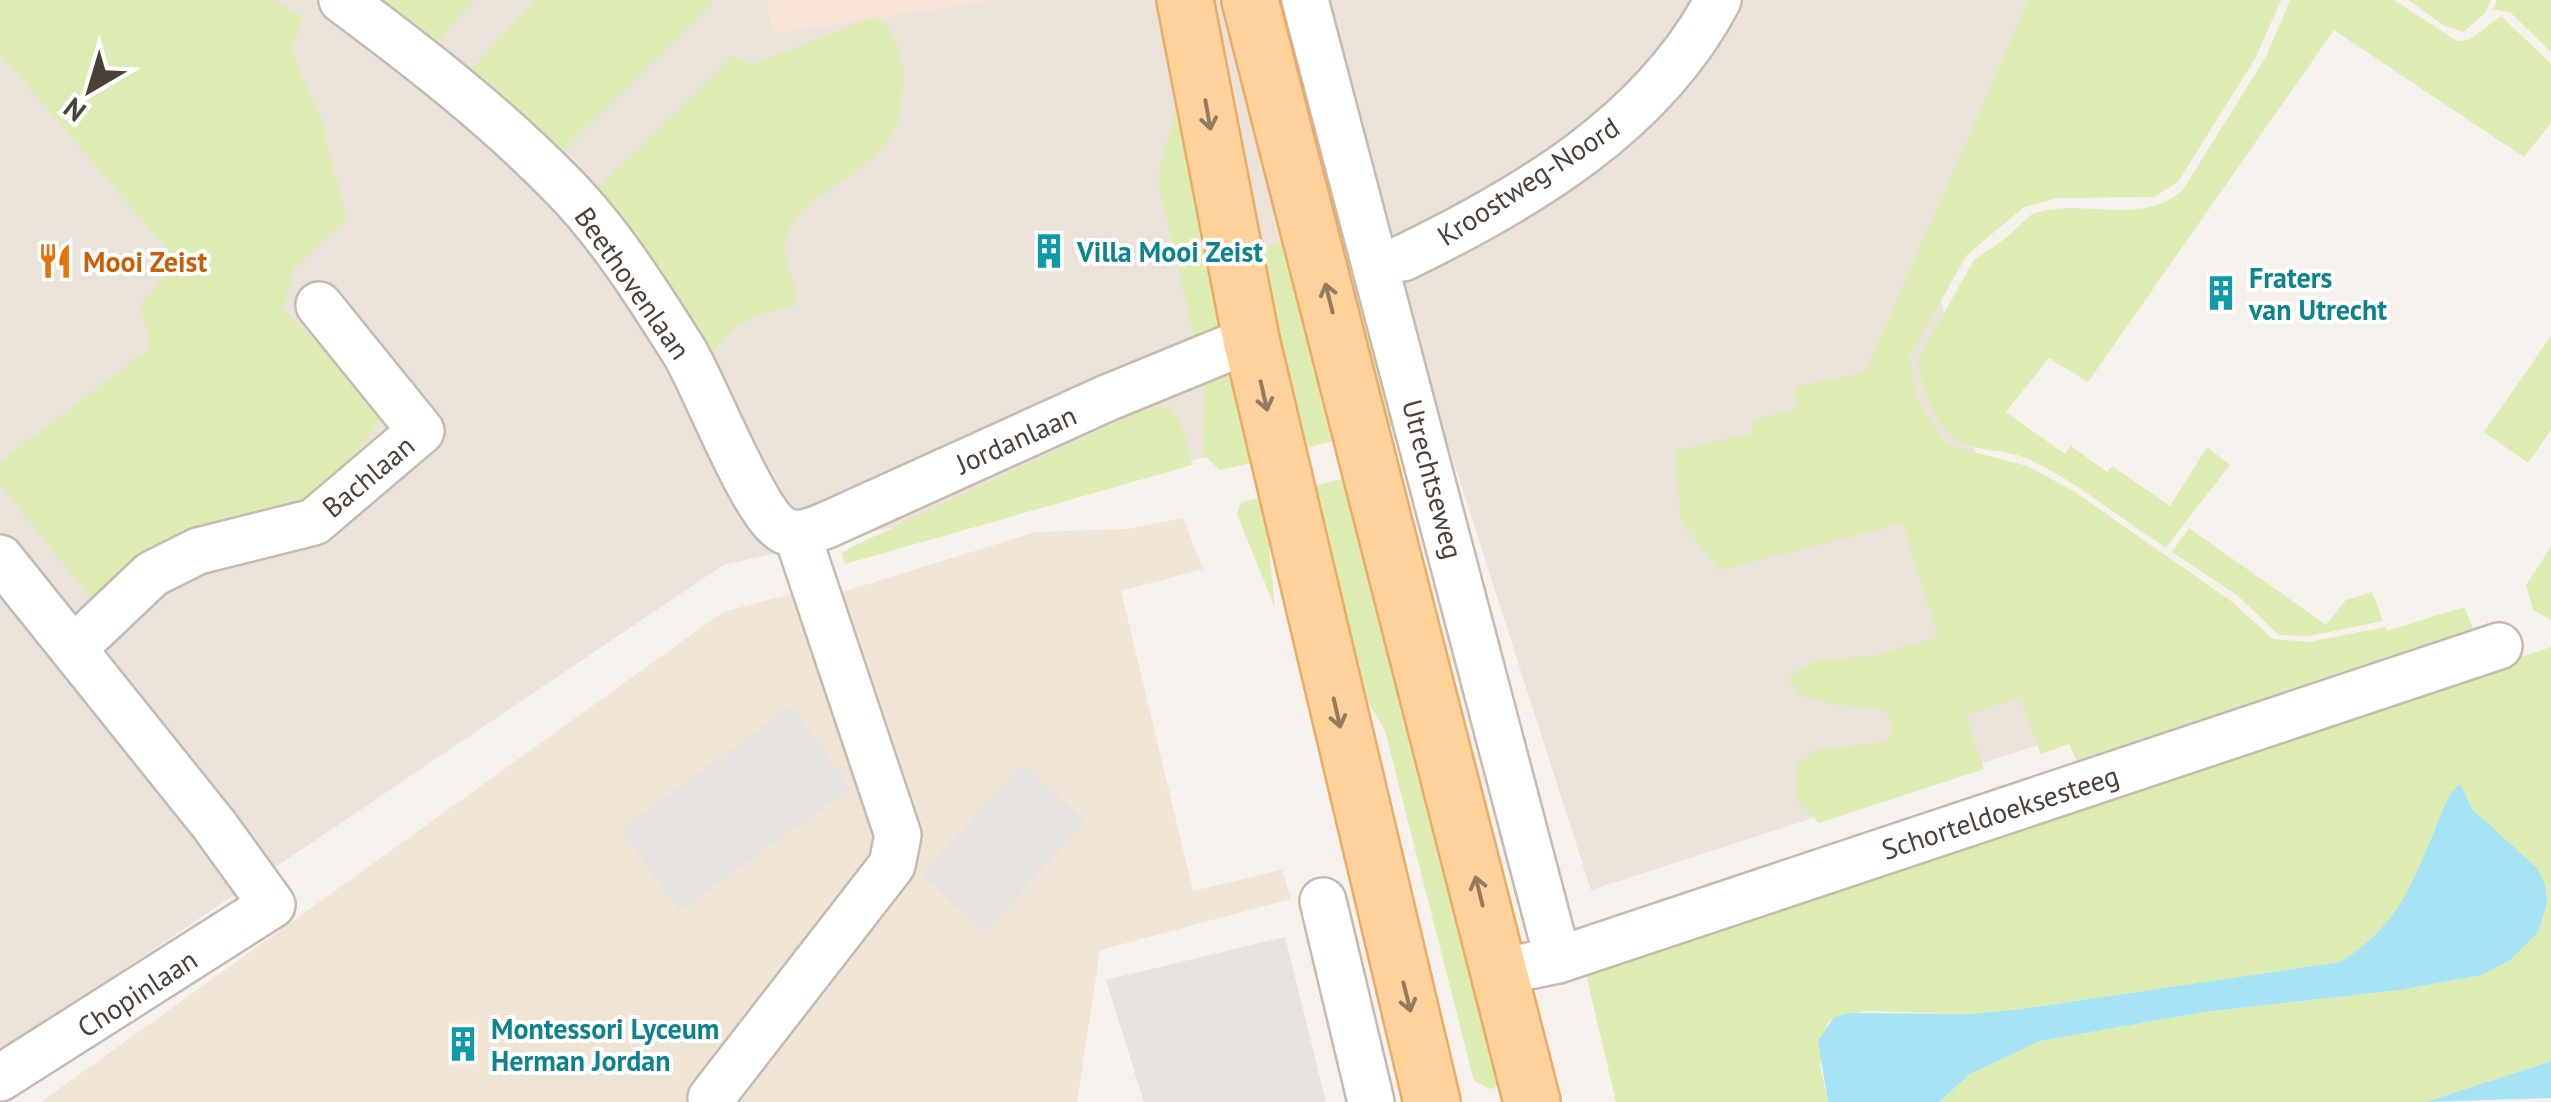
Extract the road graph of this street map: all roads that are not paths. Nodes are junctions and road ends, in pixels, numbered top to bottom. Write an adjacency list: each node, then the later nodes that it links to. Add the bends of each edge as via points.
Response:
1 (342, 0): 11 (street, Beethovenlaan, via 456,87 564,188 617,250 686,356 760,504)
2 (1185, 0): 7 (main road, one-way to 7)
3 (1250, 0): 6 (main road, Utrechtseweg)
4 (1306, 0): 16 (street, Utrechtseweg)
5 (1718, 0): 8 (street, Kroostweg-Noord, via 1662,82 1603,139 1464,228)
6 (1308, 214): 7 (main road); 17 (main road, Utrechtseweg, one-way to 6)
7 (1230, 232): 10 (main road)
8 (1403, 258)
9 (319, 305): 14 (street, Bachlaan, via 421,431 314,522 198,551 152,574)
10 (1251, 340): 11 (street, Jordanlaan); 22 (main road, one-way to 22)
11 (789, 532): 20 (street, Beethovenlaan, via 898,835 892,865)
12 (0, 558): 14 (street)
13 (2498, 646): 16 (street, Schorteldoeksesteeg)
14 (73, 649): 18 (street, Chopinlaan, via 272,905)
15 (1323, 901): 21 (street)
16 (1558, 960): 17 (street, Schorteldoeksesteeg)
17 (1499, 972): 19 (main road, Utrechtseweg)
18 (0, 1078)
19 (1518, 1097)
20 (711, 1098)
21 (1371, 1102)
22 (1432, 1102)

